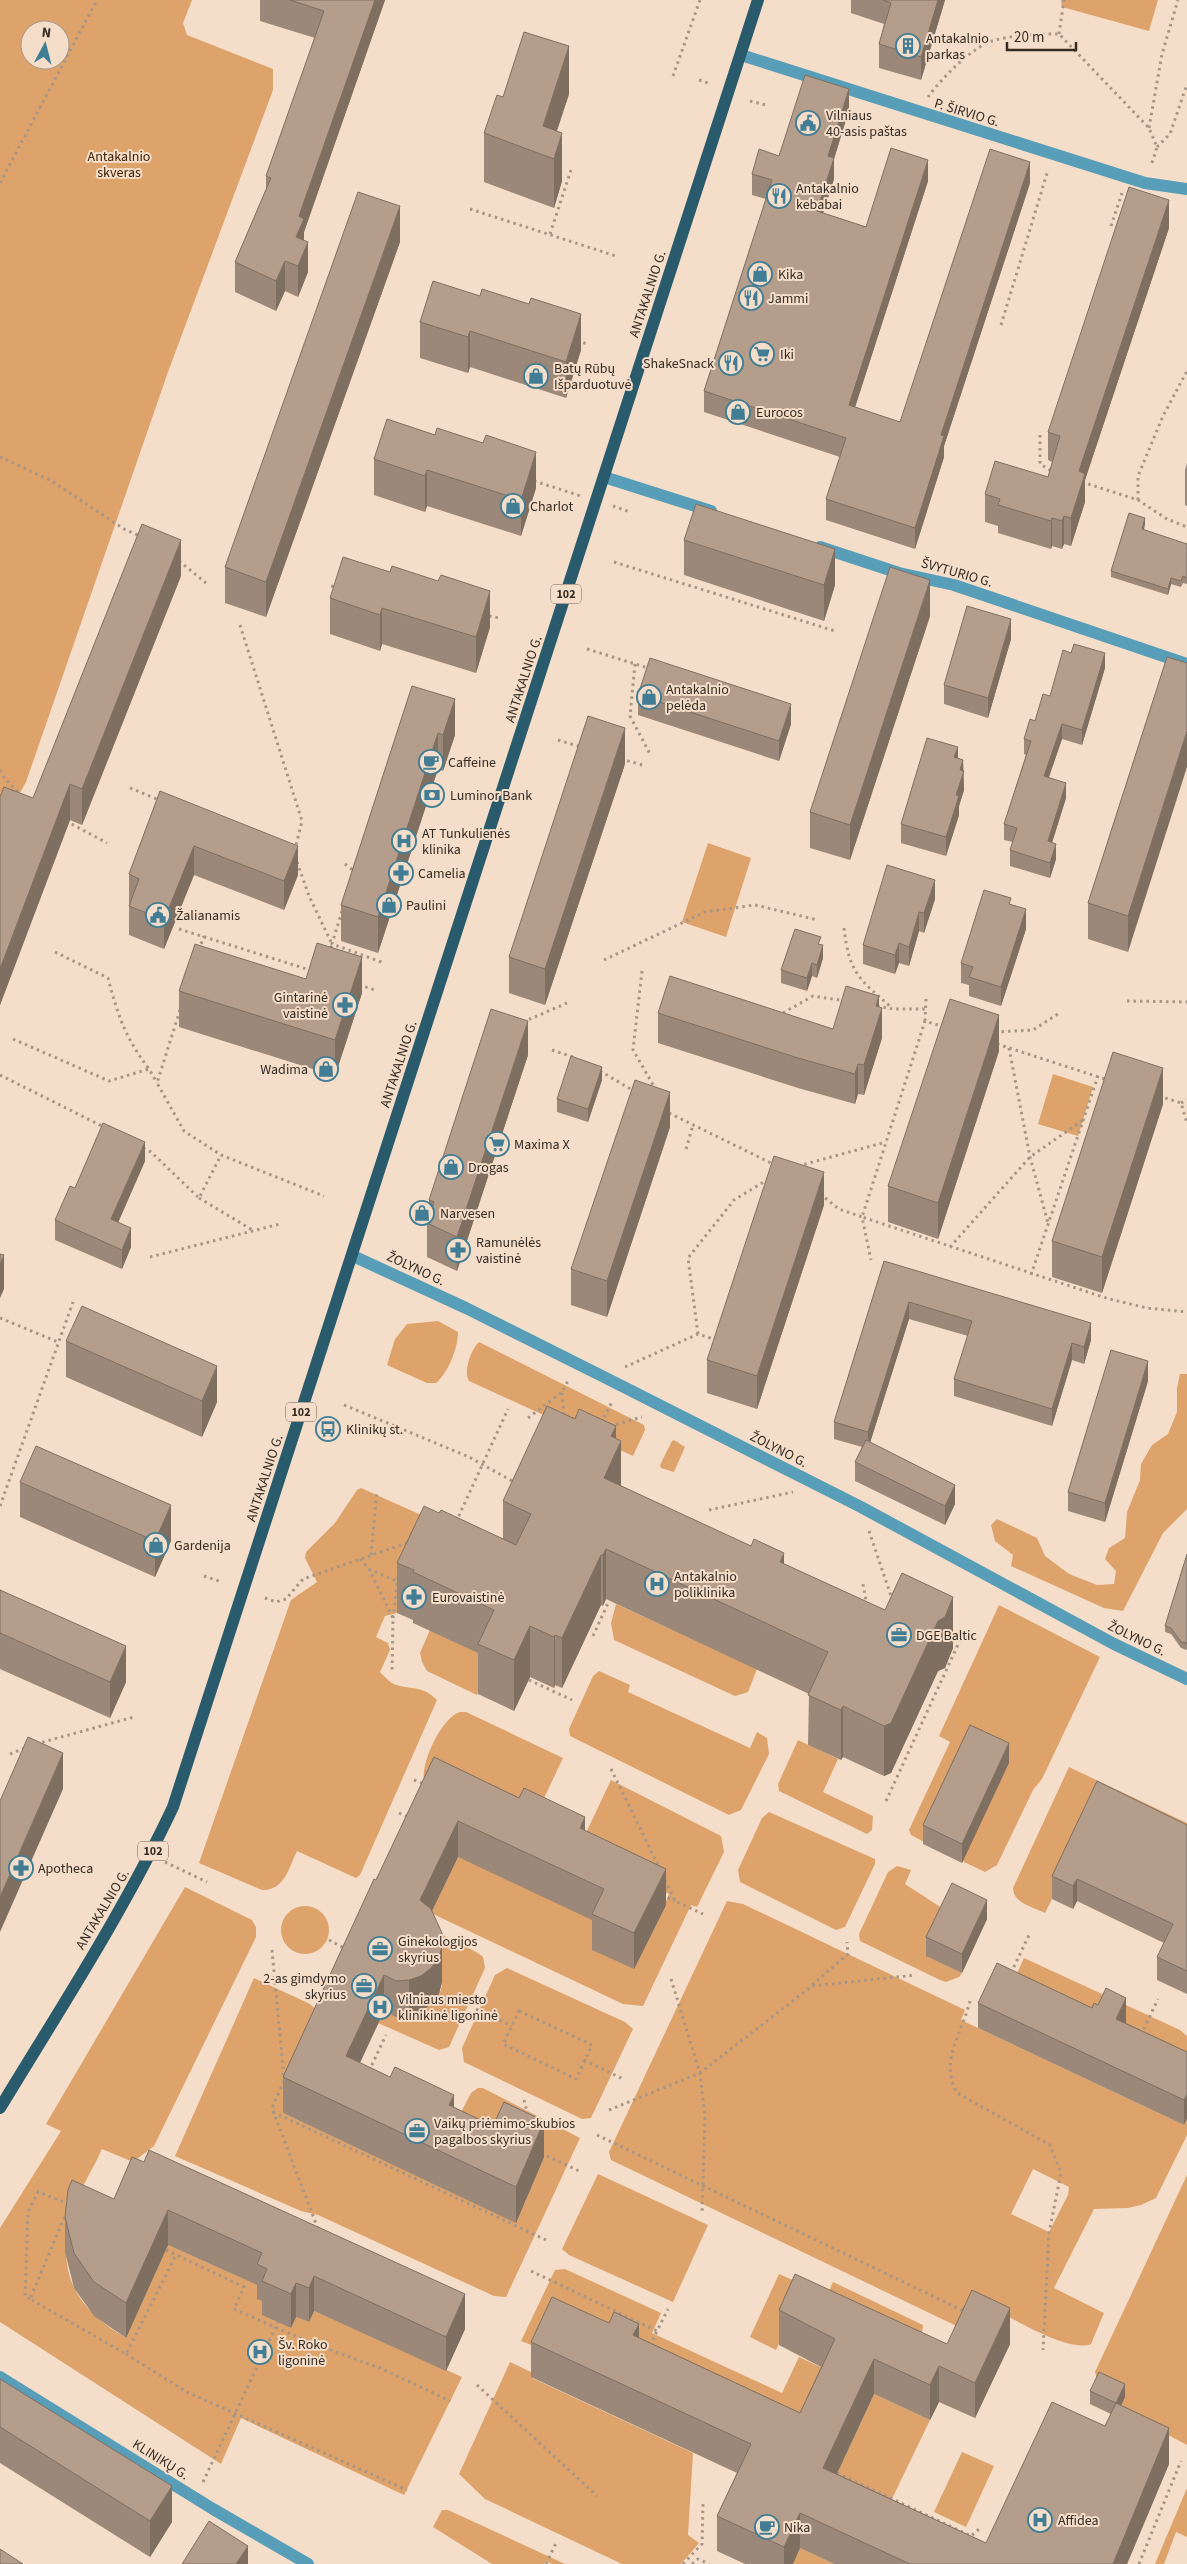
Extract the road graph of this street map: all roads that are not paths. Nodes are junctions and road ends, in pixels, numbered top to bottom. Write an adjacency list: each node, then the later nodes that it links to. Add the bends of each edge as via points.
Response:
1 (758, 0): 2 (main road, ANTAKALNIO G. / 102)
2 (741, 55): 3 (street, P. ŠIRVIO G., via 1145,183); 4 (main road, ANTAKALNIO G. / 102)
3 (1187, 189)
4 (604, 477): 5 (street); 8 (main road, ANTAKALNIO G. / 102)
5 (727, 516)
6 (810, 544): 7 (street, ŠVYTURIO G., via 899,573 954,585)
7 (1187, 664)
8 (352, 1256): 9 (street, ŽOLYNO G., via 604,1376 861,1507 1114,1644); 10 (main road, ANTAKALNIO G. / 102, via 173,1806 151,1855)
9 (1187, 1679)
10 (0, 2108)
11 (0, 2377): 12 (street, KLINIKŲ G.)
12 (295, 2560): 13 (street, KLINIKŲ G.)
13 (308, 2564)

